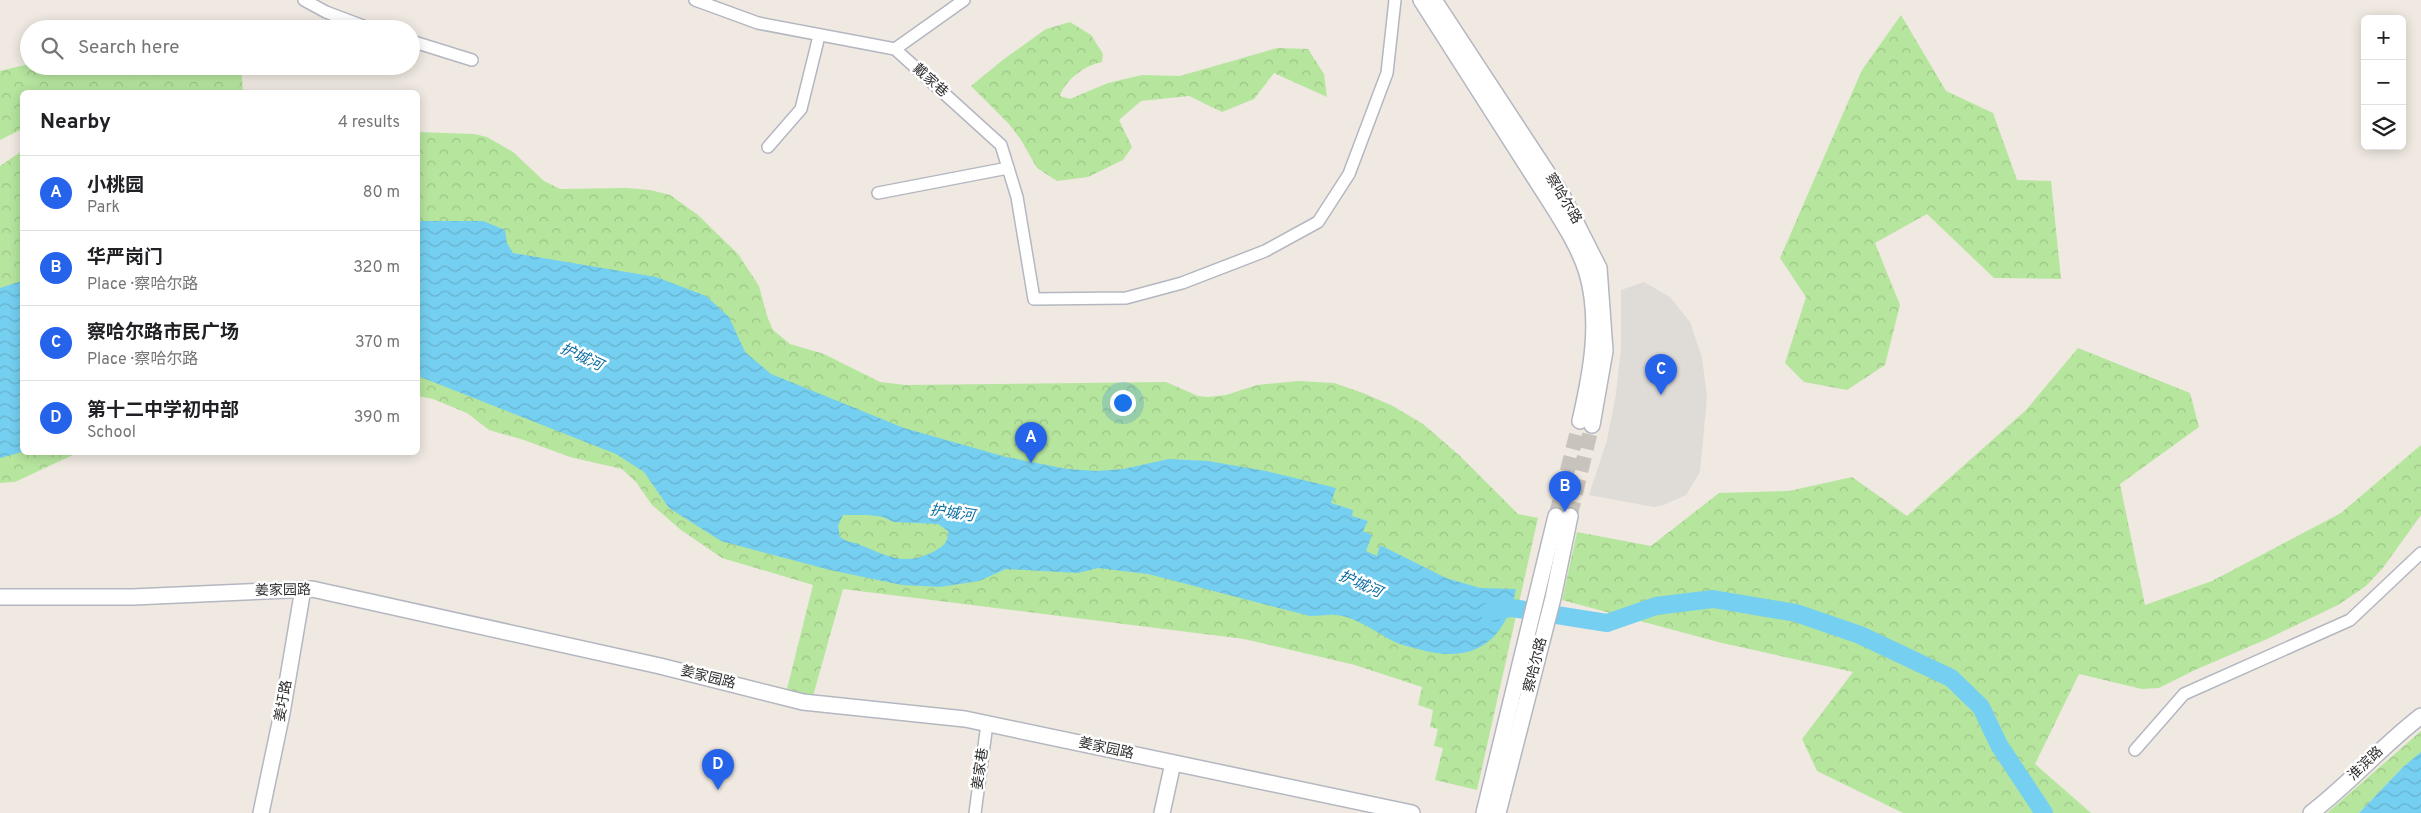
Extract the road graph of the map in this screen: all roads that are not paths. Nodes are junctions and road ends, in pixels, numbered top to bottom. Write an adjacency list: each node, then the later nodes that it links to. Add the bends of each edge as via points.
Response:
1 (304, 0): 7 (street)
2 (695, 0): 8 (street, via 758,23)
3 (964, 0): 10 (street)
4 (1396, 0): 13 (street, 戴家巷, via 1387,73 1349,174 1318,222 1265,251 1182,283 1126,298 1034,299)
5 (1421, 0): 6 (street, 察哈尔路, via 1557,213 1587,272 1594,323 1586,423 1605,351 1599,268 1562,195)
6 (1434, 0)
7 (347, 20)
8 (819, 36): 10 (street); 12 (street, via 801,109)
9 (420, 44): 11 (street)
10 (895, 50): 13 (street, 戴家巷, via 1001,145)
11 (472, 60)
12 (768, 147)
13 (1008, 168): 14 (street)
14 (878, 193)
15 (1563, 516): 19 (street, 察哈尔路)
16 (2421, 552): 22 (street, via 2350,620 2184,694)
17 (303, 589): 18 (street, 姜家园路, via 133,597); 21 (street, 姜家园路, via 660,666 803,702); 24 (street, 姜圩路)
18 (0, 597)
19 (1537, 630): 28 (street, 察哈尔路); 29 (street, 察哈尔路)
20 (2421, 716): 30 (street, 淮滨路)
21 (987, 724): 23 (street, 姜家园路); 25 (street, 姜家巷)
22 (2135, 750)
23 (1173, 763): 26 (street); 27 (street, 姜家园路)
24 (261, 813)
25 (975, 813)
26 (1162, 813)
27 (1412, 813)
28 (1484, 813)
29 (1498, 813)
30 (2311, 813)

